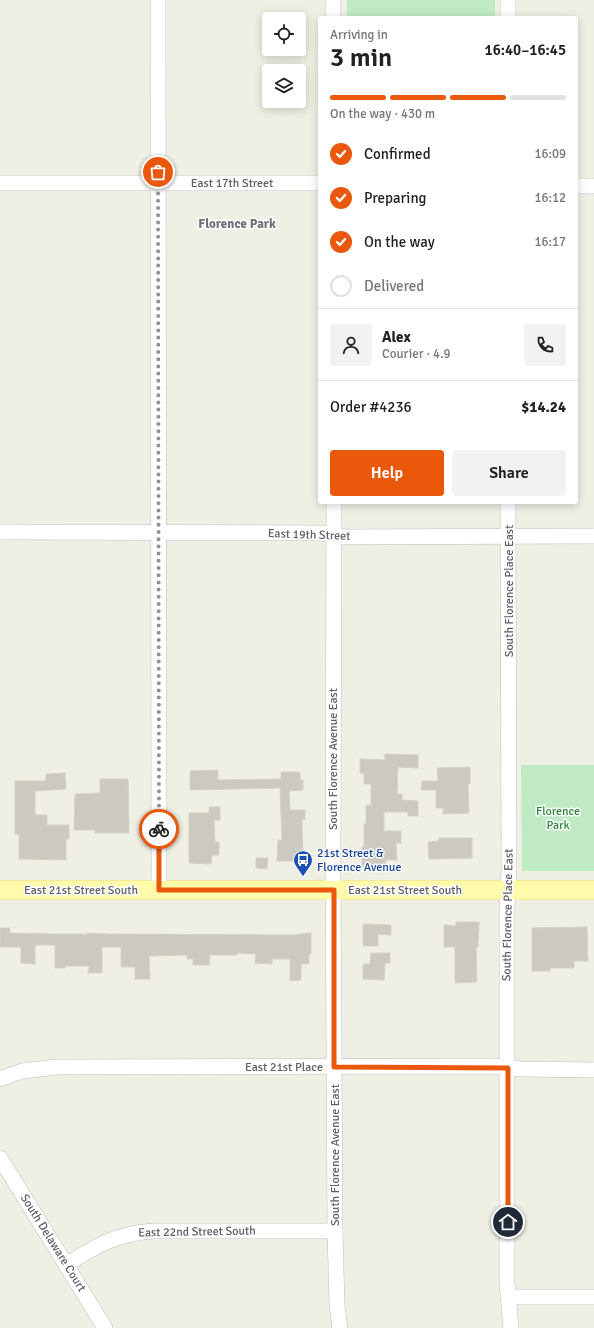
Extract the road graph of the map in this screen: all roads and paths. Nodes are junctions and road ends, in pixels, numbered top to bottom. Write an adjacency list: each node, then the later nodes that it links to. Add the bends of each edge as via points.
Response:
1 (158, 0): 7 (street)
2 (333, 0): 4 (street)
3 (508, 0): 5 (street)
4 (333, 16)
5 (508, 16)
6 (0, 183): 7 (street, East 17th Street)
7 (158, 183): 8 (street, East 17th Street); 14 (street)
8 (318, 183)
9 (578, 186): 10 (street)
10 (594, 186)
11 (334, 504): 15 (street, South Florence Avenue East)
12 (508, 504): 16 (street, South Florence Place East)
13 (0, 532): 14 (street, East 19th Street)
14 (158, 533): 15 (street, East 19th Street, via 322,533); 19 (street)
15 (334, 536): 16 (street, East 19th Street); 20 (street, South Florence Avenue East)
16 (508, 536): 17 (street, East 19th Street); 21 (street, South Florence Place East)
17 (594, 536)
18 (0, 890): 19 (main road, East 21st Street South)
19 (159, 890): 20 (main road, East 21st Street South)
20 (334, 890): 21 (main road, East 21st Street South); 23 (street, South Florence Avenue East)
21 (508, 890): 22 (main road, East 21st Street South); 24 (street, South Florence Place East)
22 (594, 890)
23 (334, 1067): 24 (street, East 21st Place); 26 (street, East 21st Place, via 57,1067 22,1071); 28 (street, South Florence Avenue East)
24 (508, 1068): 25 (street, East 21st Place); 30 (street, South Florence Place East)
25 (594, 1070)
26 (0, 1079)
27 (0, 1158): 29 (street, South Delaware Court)
28 (335, 1231): 29 (street, East 22nd Street South, via 138,1232 105,1241); 33 (street, South Florence Avenue East)
29 (66, 1265): 32 (street, South Delaware Court)
30 (508, 1297): 31 (street); 34 (street, South Florence Place East)
31 (594, 1297)
32 (105, 1328)
33 (340, 1328)
34 (511, 1328)

